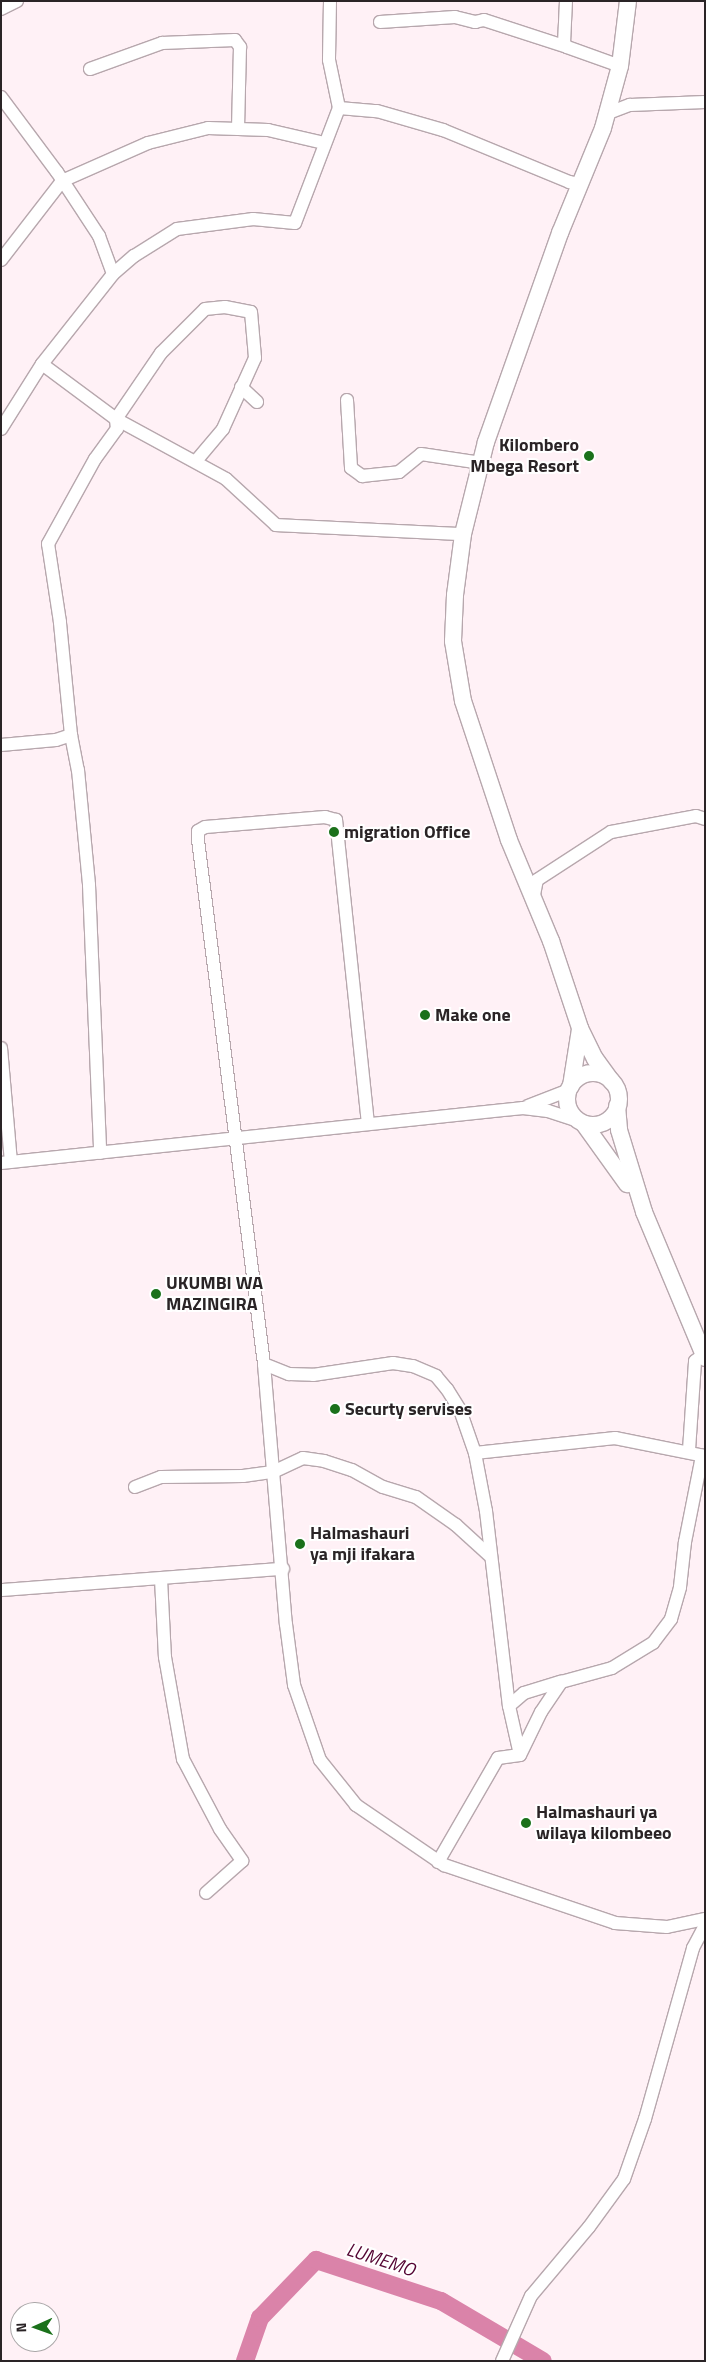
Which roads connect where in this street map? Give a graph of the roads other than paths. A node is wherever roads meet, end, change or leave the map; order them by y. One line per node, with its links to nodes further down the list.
1 (18, 1): 5 (street)
2 (330, 1): 12 (street)
3 (566, 1): 7 (street)
4 (628, 1): 8 (main road)
5 (1, 9)
6 (380, 22): 7 (street)
7 (567, 47): 8 (street)
8 (620, 66): 13 (main road)
9 (90, 69): 14 (street)
10 (1, 97): 16 (street)
11 (705, 102): 13 (street)
12 (339, 108): 15 (street); 17 (street)
13 (606, 114): 17 (main road)
14 (238, 129): 15 (street); 16 (street)
15 (324, 143): 19 (street)
16 (62, 181): 18 (street); 19 (street)
17 (580, 184): 27 (main road)
18 (1, 260)
19 (113, 274): 20 (street)
20 (42, 364): 24 (street); 25 (street)
21 (241, 387): 23 (street); 24 (street); 26 (street)
22 (347, 400): 27 (street)
23 (258, 402)
24 (116, 419): 26 (street); 29 (street)
25 (1, 429)
26 (196, 461): 28 (street)
27 (481, 462): 28 (main road)
28 (463, 534): 32 (main road)
29 (71, 735): 30 (street); 42 (street)
30 (1, 745)
31 (705, 819): 32 (street)
32 (533, 900): 33 (main road)
33 (580, 1028): 35 (main road); 36 (main road)
34 (1, 1049): 43 (street)
35 (612, 1082): 36 (main road); 37 (main road)
36 (570, 1088): 38 (street); 39 (main road)
37 (617, 1106): 39 (main road); 44 (main road)
38 (523, 1108): 39 (street); 40 (street)
39 (582, 1123): 44 (main road)
40 (368, 1124): 41 (street); 41 (street)
41 (234, 1140): 42 (street); 46 (street)
42 (100, 1153): 43 (street)
43 (6, 1162)
44 (644, 1212): 45 (main road)
45 (704, 1356): 47 (street)
46 (264, 1364): 48 (street); 50 (street)
47 (689, 1450): 48 (street); 49 (street)
48 (475, 1453): 52 (street)
49 (703, 1456): 56 (street)
50 (273, 1472): 51 (street); 52 (street); 53 (street)
51 (135, 1487)
52 (489, 1555): 57 (street)
53 (283, 1569): 54 (street); 59 (street)
54 (162, 1579): 55 (street); 60 (street)
55 (1, 1590)
56 (561, 1682): 57 (street); 58 (street)
57 (509, 1706): 58 (street)
58 (520, 1756): 59 (street)
59 (438, 1862): 61 (street)
60 (206, 1893)
61 (705, 1919)
62 (705, 1924): 63 (street)
63 (502, 2361)

